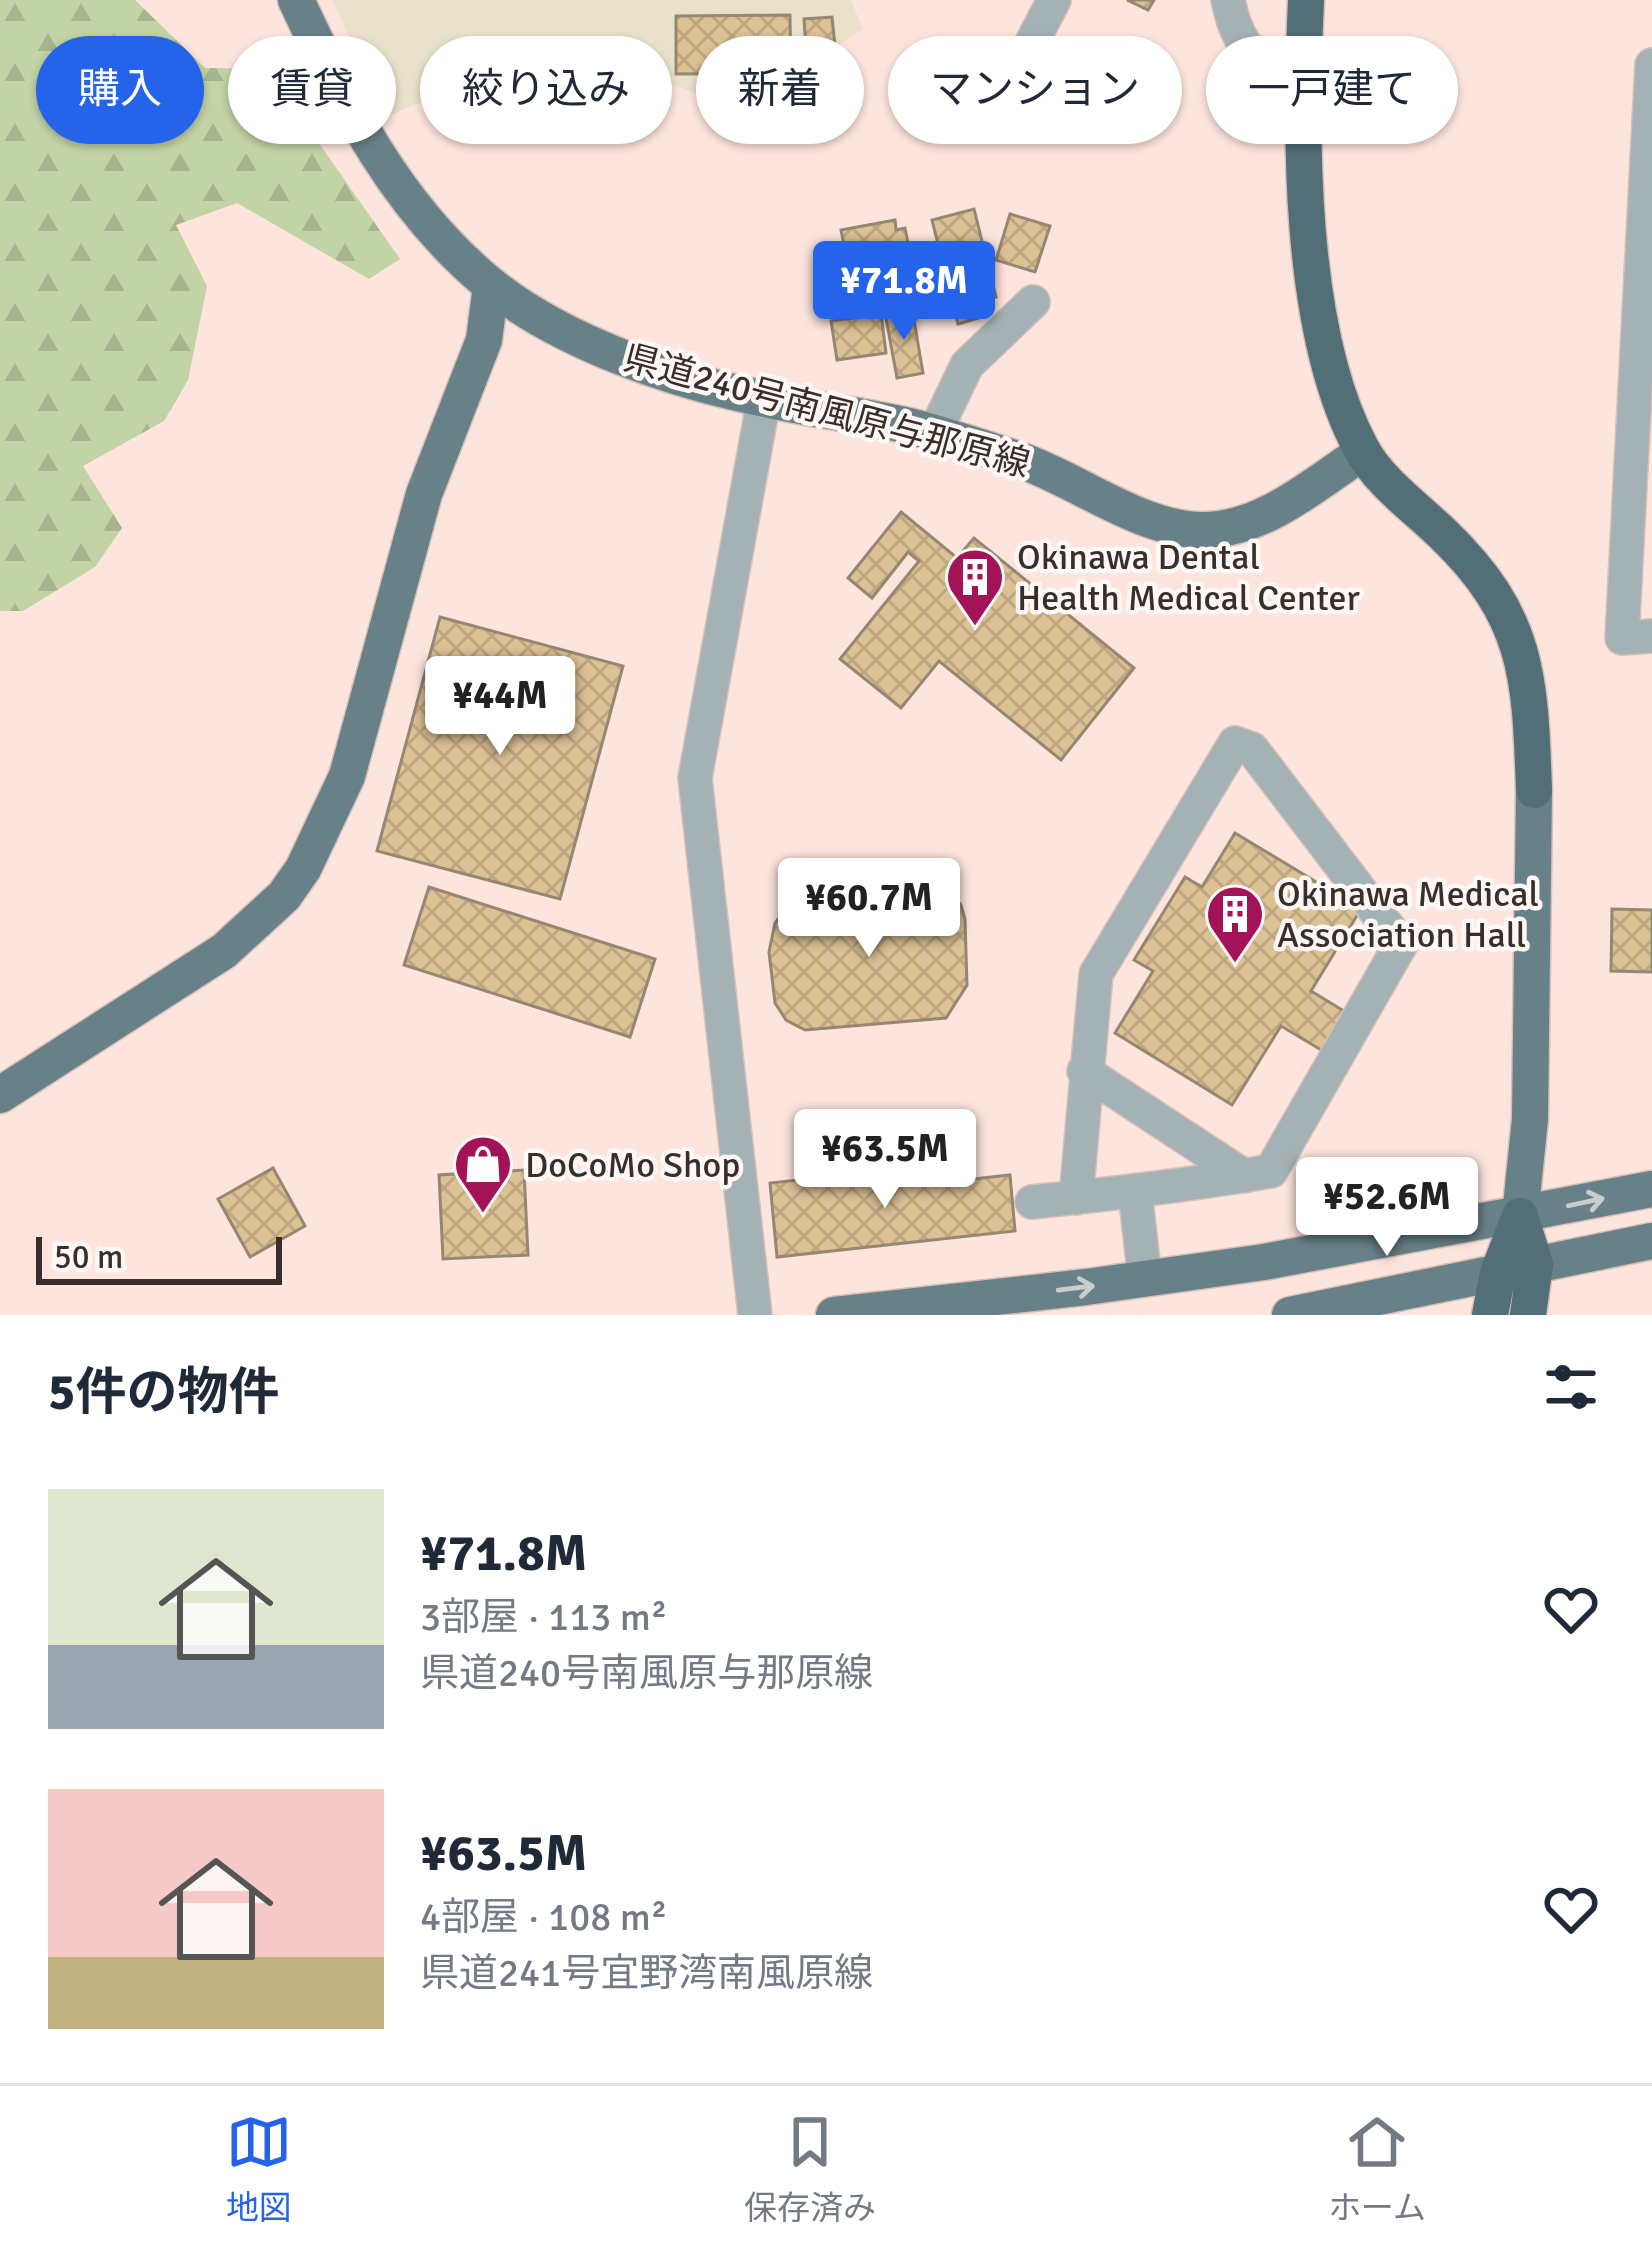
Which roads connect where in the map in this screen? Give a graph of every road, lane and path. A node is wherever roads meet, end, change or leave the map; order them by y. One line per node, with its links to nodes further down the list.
1 (1054, 0): 5 (street)
2 (1228, 0): 6 (street)
3 (1306, 0): 7 (highway)
4 (299, 1): 10 (main road, 県道240号南風原与那原線)
5 (1035, 36)
6 (1239, 36)
7 (1304, 36)
8 (1652, 65): 15 (street)
9 (1306, 144): 14 (highway)
10 (491, 286): 12 (main road, 県道240号南風原与那原線); 18 (main road)
11 (1033, 302): 13 (street)
12 (764, 399): 13 (main road, 県道240号南風原与那原線); 29 (street)
13 (934, 434): 14 (main road, 県道240号南風原与那原線)
14 (1363, 452): 16 (highway)
15 (1652, 636)
16 (1534, 790): 24 (main road)
17 (1084, 1071): 19 (street); 19 (street); 22 (street)
18 (0, 1095)
19 (1244, 1176): 21 (street)
20 (1652, 1189): 24 (main road, one-way to 20)
21 (1135, 1192): 22 (street); 28 (street)
22 (1076, 1198): 23 (street)
23 (1032, 1202)
24 (1520, 1216): 26 (highway); 27 (highway); 28 (main road)
25 (1652, 1241): 26 (main road)
26 (1534, 1264): 27 (main road); 33 (highway)
27 (1498, 1273): 31 (main road); 32 (highway)
28 (1145, 1279): 30 (main road, one-way to 28)
29 (755, 1315)
30 (834, 1315)
31 (1290, 1315)
32 (1490, 1315)
33 (1528, 1315)

